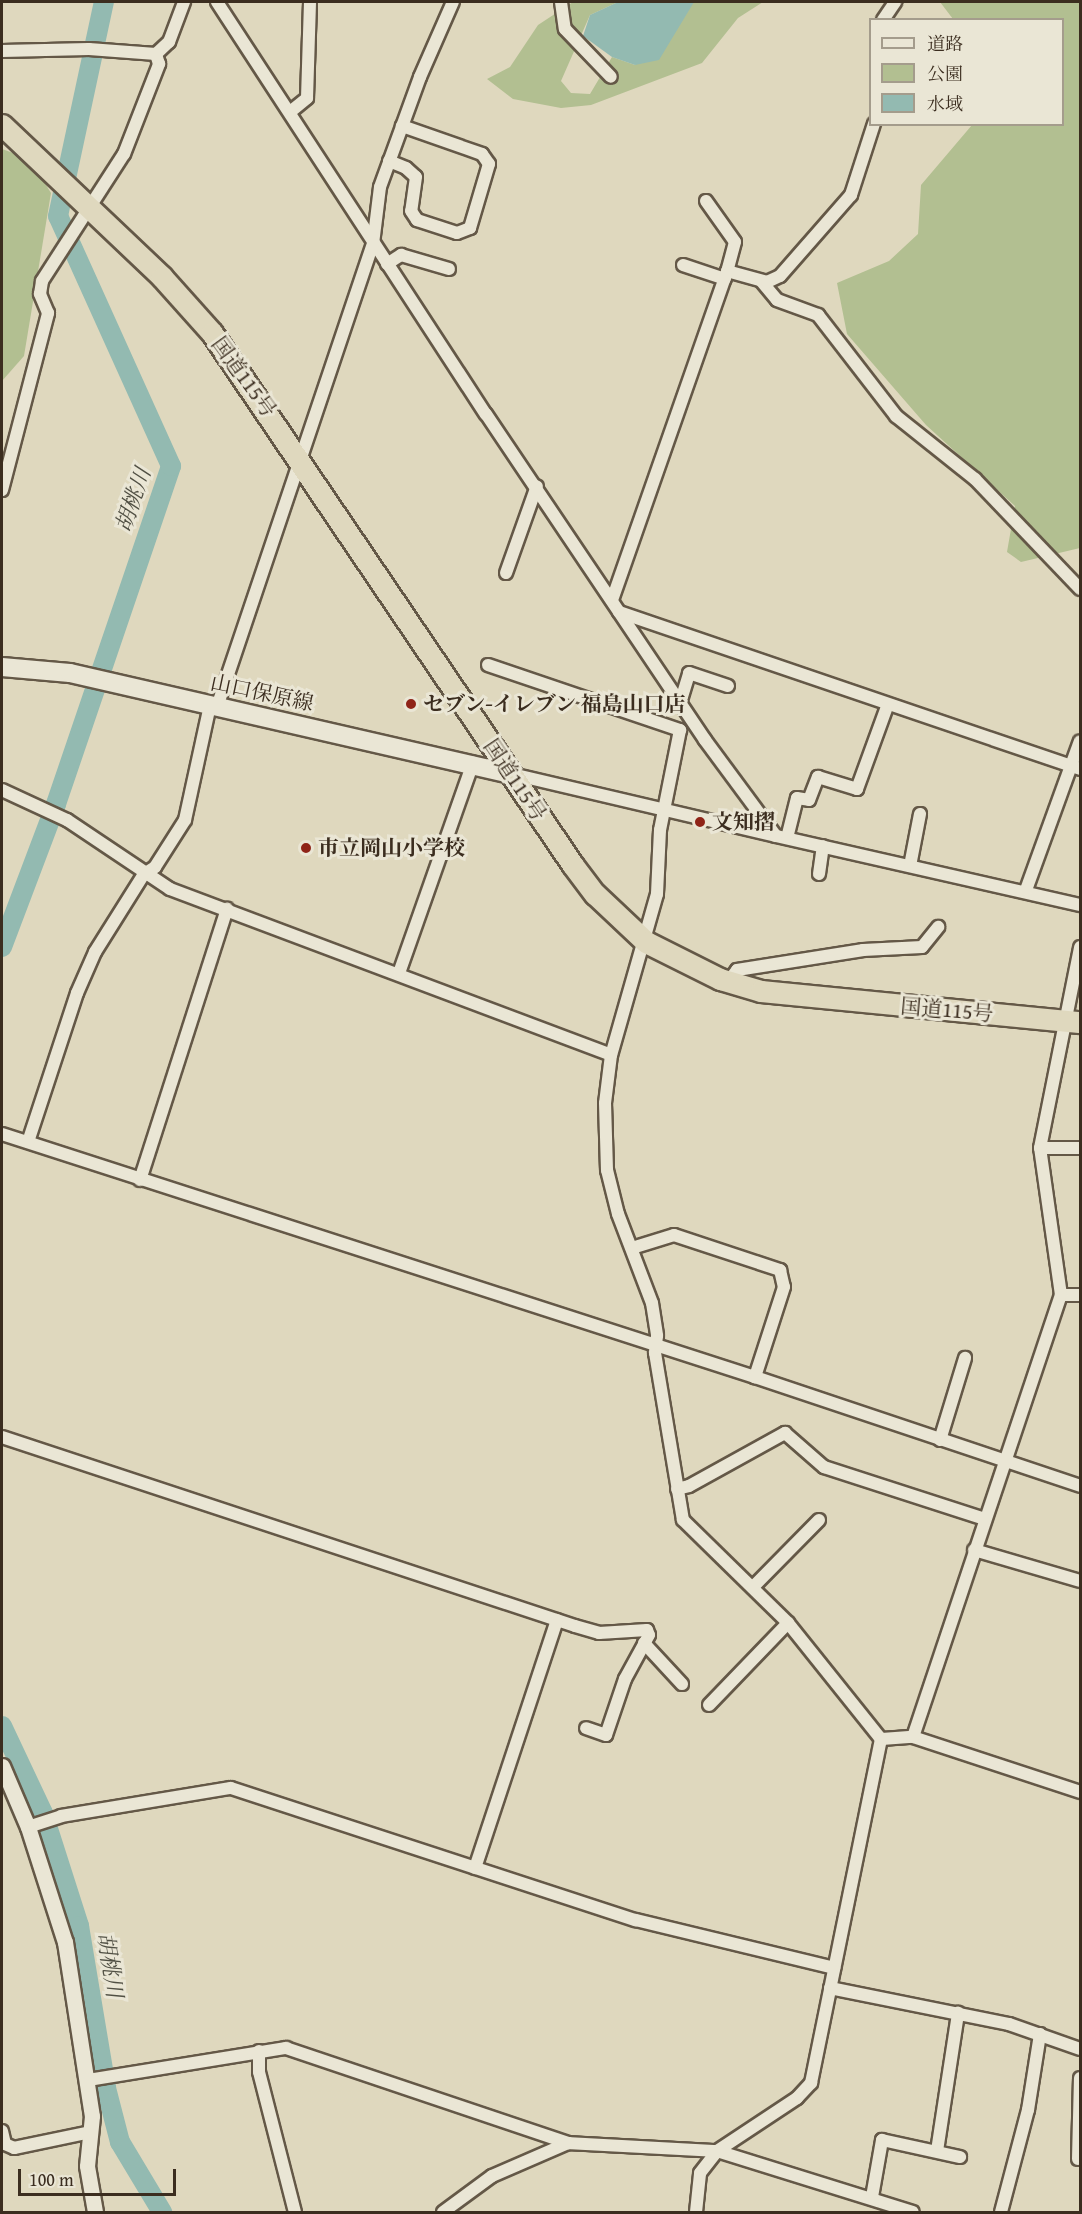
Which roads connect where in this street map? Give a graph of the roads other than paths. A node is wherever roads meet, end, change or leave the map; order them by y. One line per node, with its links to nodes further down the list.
1 (184, 2): 9 (street)
2 (217, 2): 11 (street)
3 (310, 2): 11 (street)
4 (453, 2): 13 (street)
5 (561, 2): 10 (street)
6 (895, 2): 7 (street)
7 (884, 18)
8 (2, 51): 9 (street)
9 (156, 54): 17 (street)
10 (612, 76)
11 (290, 112): 18 (street)
12 (2, 125): 17 (highway, 国道115号)
13 (402, 126): 15 (street); 15 (street)
14 (873, 126): 23 (street)
15 (389, 161): 18 (street)
16 (706, 201): 22 (street)
17 (88, 206): 24 (highway, 国道115号); 26 (street)
18 (373, 244): 19 (street); 24 (street)
19 (387, 264): 21 (street); 25 (street)
20 (683, 265): 22 (street)
21 (449, 269)
22 (726, 275): 23 (street); 29 (street)
23 (762, 282): 28 (street)
24 (301, 460): 36 (street); 41 (highway, 国道115号)
25 (537, 486): 27 (street); 29 (street)
26 (2, 490)
27 (506, 573)
28 (1080, 589)
29 (612, 600): 30 (street)
30 (619, 612): 34 (street); 35 (street)
31 (488, 665): 37 (street)
32 (2, 667): 36 (main road, 山口保原線)
33 (728, 686): 34 (street)
34 (683, 704): 37 (street); 45 (street)
35 (888, 704): 40 (street); 45 (street)
36 (214, 706): 39 (main road, 山口保原線); 48 (street)
37 (680, 730): 43 (street)
38 (1080, 741): 40 (street)
39 (473, 763): 41 (main road, 山口保原線); 56 (street)
40 (1076, 768): 50 (street)
41 (512, 774): 43 (street); 54 (highway, 国道115号)
42 (2, 790): 48 (street)
43 (665, 812): 45 (street); 54 (street)
44 (920, 814): 47 (street)
45 (781, 837): 46 (street)
46 (823, 846): 47 (street); 49 (street)
47 (910, 866): 50 (street)
48 (144, 874): 52 (street); 61 (street)
49 (819, 874)
50 (1026, 890): 51 (street)
51 (1080, 905)
52 (228, 909): 56 (street); 64 (street)
53 (938, 927): 57 (street)
54 (645, 942): 57 (highway, 国道115号); 59 (street)
55 (1080, 947): 58 (street)
56 (399, 973): 59 (street)
57 (728, 982): 58 (highway, 国道115号)
58 (1072, 1022): 62 (street)
59 (611, 1055): 65 (street)
60 (2, 1134): 61 (street)
61 (28, 1142): 64 (street)
62 (1040, 1148): 63 (street); 66 (street)
63 (1080, 1148)
64 (140, 1180): 68 (street)
65 (632, 1248): 68 (street); 70 (street)
66 (1061, 1295): 67 (street); 73 (street)
67 (1080, 1295)
68 (655, 1347): 70 (street); 75 (street)
69 (965, 1358): 72 (street)
70 (755, 1377): 72 (street)
71 (2, 1437): 81 (street)
72 (940, 1440): 73 (street)
73 (1006, 1462): 74 (street); 76 (street)
74 (1080, 1486)
75 (677, 1488): 76 (street); 80 (street)
76 (985, 1519): 78 (street)
77 (819, 1520): 80 (street)
78 (974, 1550): 79 (street); 87 (street)
79 (1080, 1581)
80 (753, 1587): 82 (street)
81 (557, 1620): 83 (street); 92 (street)
82 (788, 1623): 85 (street); 88 (street)
83 (645, 1643): 84 (street); 86 (street)
84 (682, 1684)
85 (709, 1705)
86 (586, 1728)
87 (913, 1737): 88 (street); 90 (street)
88 (881, 1738): 93 (street)
89 (2, 1766): 91 (street)
90 (1080, 1791)
91 (28, 1827): 92 (street); 100 (street)
92 (475, 1868): 93 (street)
93 (834, 1968): 94 (street)
94 (830, 1988): 95 (street); 104 (street)
95 (958, 2013): 96 (street); 105 (street)
96 (1041, 2034): 97 (street); 114 (street)
97 (1080, 2049)
98 (259, 2051): 100 (street); 103 (street); 110 (street)
99 (1080, 2078): 107 (street)
100 (88, 2080): 102 (street)
101 (2, 2131): 102 (street)
102 (91, 2132): 109 (street)
103 (568, 2143): 104 (street); 111 (street)
104 (717, 2151): 108 (street); 112 (street)
105 (937, 2151): 106 (street); 108 (street)
106 (960, 2157)
107 (1078, 2159)
108 (872, 2197): 113 (street)
109 (95, 2212)
110 (295, 2212)
111 (442, 2212)
112 (696, 2212)
113 (913, 2212)
114 (1000, 2212)

